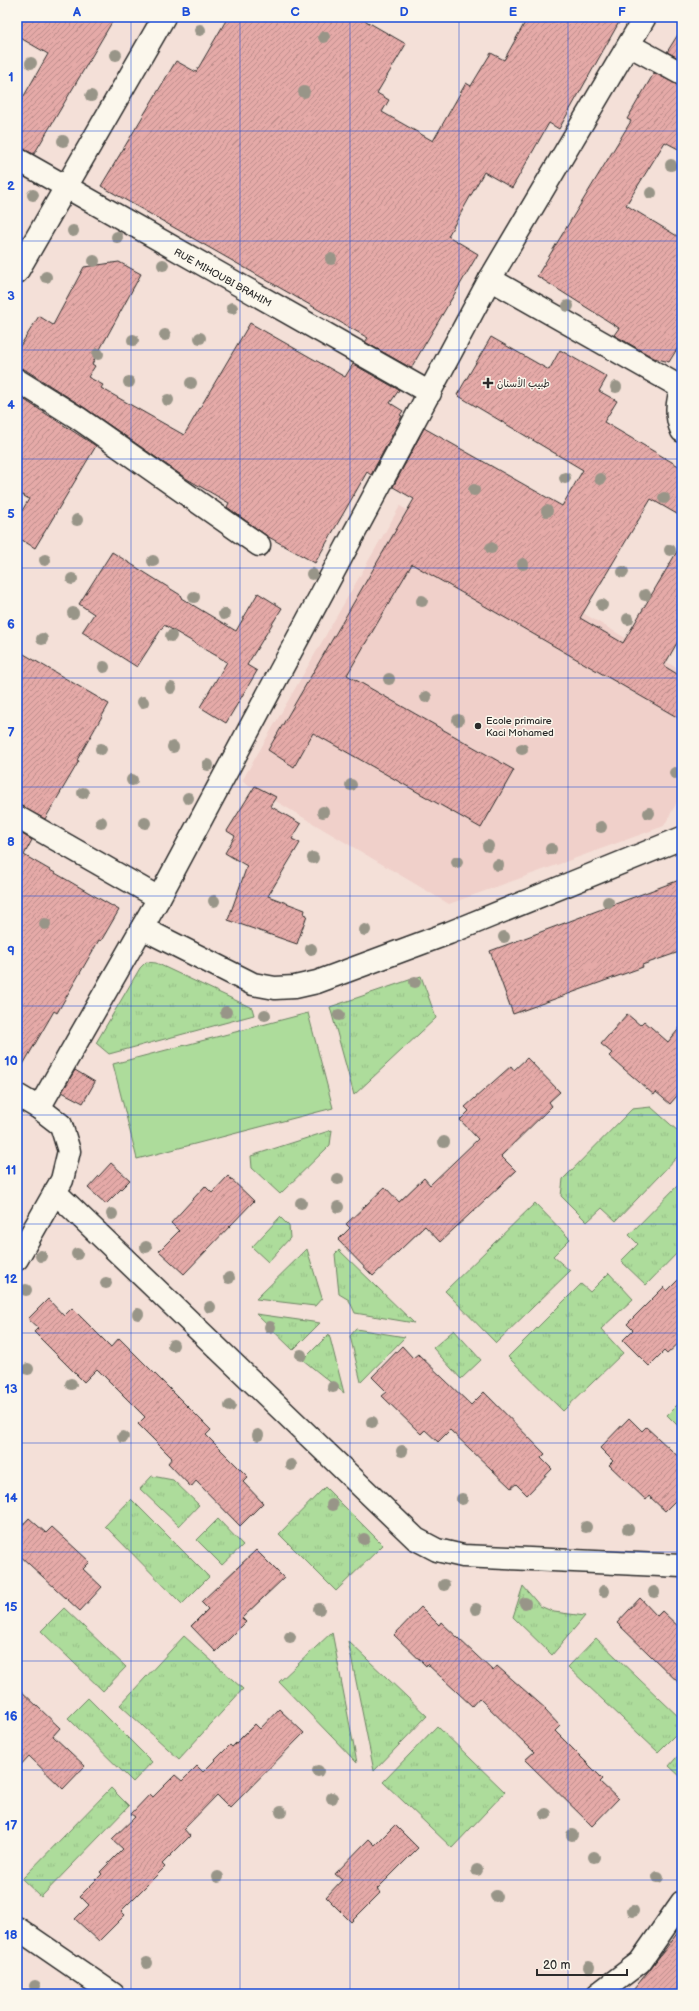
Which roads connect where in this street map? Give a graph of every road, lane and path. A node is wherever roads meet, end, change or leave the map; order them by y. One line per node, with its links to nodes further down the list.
1 (164, 17): 6 (street)
2 (645, 17): 3 (street)
3 (629, 45): 4 (street); 8 (street)
4 (682, 74)
5 (17, 159): 6 (street, RUE MIHOUBI BRAHIM)
6 (66, 188): 7 (street); 11 (street, RUE MIHOUBI BRAHIM)
7 (17, 272)
8 (490, 279): 10 (street); 11 (street)
9 (17, 380): 13 (street)
10 (682, 387): 12 (street)
11 (430, 393): 16 (street)
12 (682, 431)
13 (259, 544)
14 (17, 817): 16 (street)
15 (682, 838): 17 (street)
16 (159, 898): 17 (street)
17 (142, 928): 19 (street)
18 (17, 1094): 19 (street)
19 (39, 1108): 20 (street)
20 (55, 1192): 21 (street); 22 (street)
21 (17, 1259)
22 (682, 1566)
23 (682, 1902): 26 (street)
24 (17, 1928): 25 (street)
25 (114, 1994)
26 (598, 1994)

